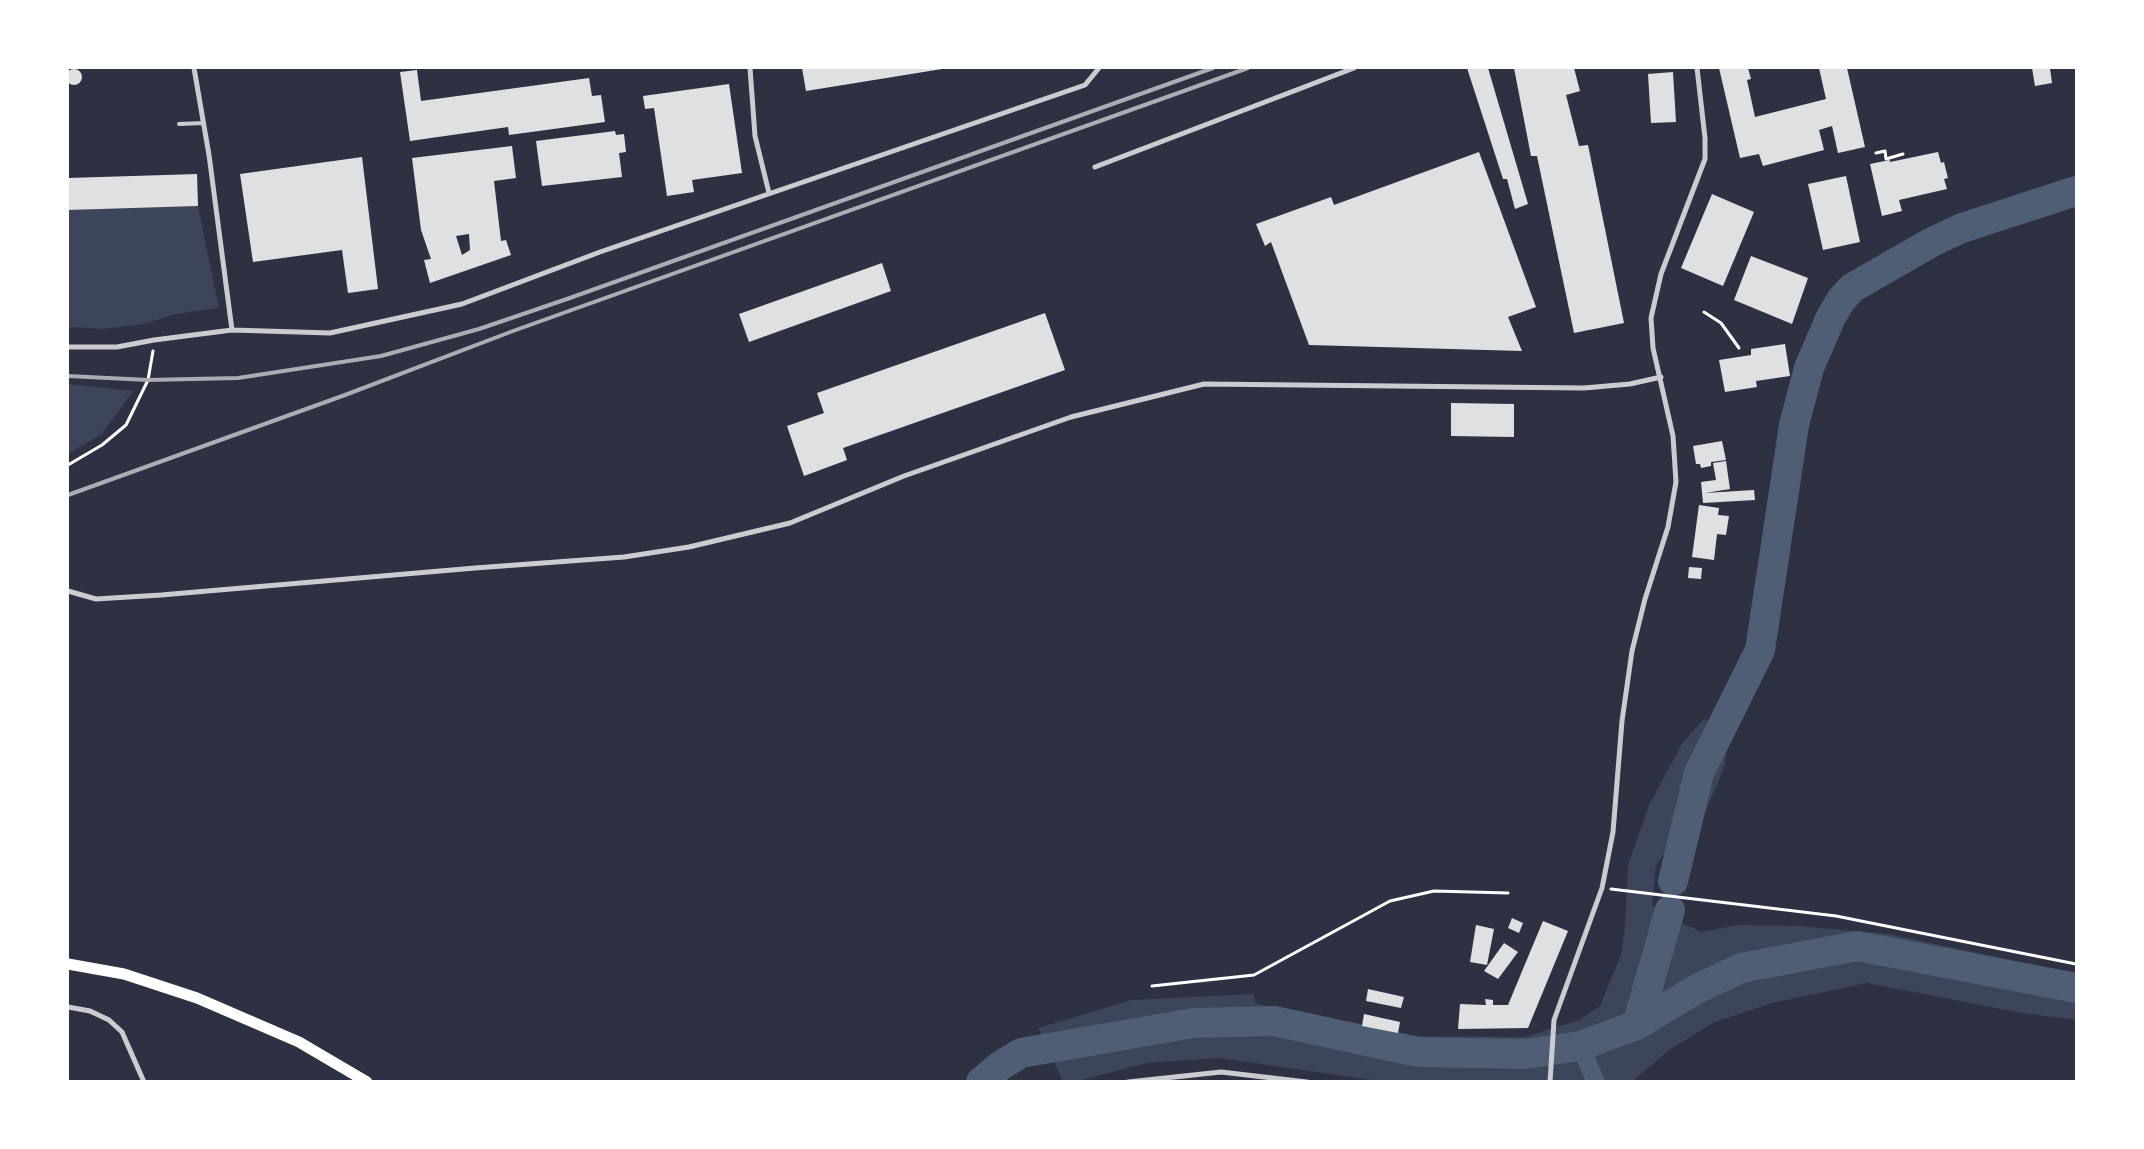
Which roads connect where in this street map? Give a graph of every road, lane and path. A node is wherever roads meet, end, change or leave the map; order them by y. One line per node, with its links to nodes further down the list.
1 (194, 68): 6 (street)
2 (750, 68): 11 (street)
3 (1099, 68): 11 (street)
4 (1354, 68): 10 (street)
5 (1697, 68): 17 (street)
6 (204, 123): 7 (lane); 13 (street)
7 (179, 124)
8 (1876, 153): 9 (path)
9 (1904, 154)
10 (1095, 167)
11 (769, 193): 13 (street)
12 (1704, 312): 16 (path)
13 (232, 330): 14 (street)
14 (154, 340): 15 (street); 18 (path)
15 (68, 347)
16 (1739, 348)
17 (1661, 377): 19 (street); 20 (street)
18 (68, 465)
19 (68, 591)
20 (1602, 888): 23 (path); 30 (street)
21 (1508, 893): 24 (path)
22 (68, 964): 27 (main road)
23 (2076, 964)
24 (1152, 986)
25 (68, 1006): 26 (street)
26 (144, 1082)
27 (367, 1082)
28 (1128, 1082): 29 (street)
29 (1307, 1082)
30 (1550, 1082)

